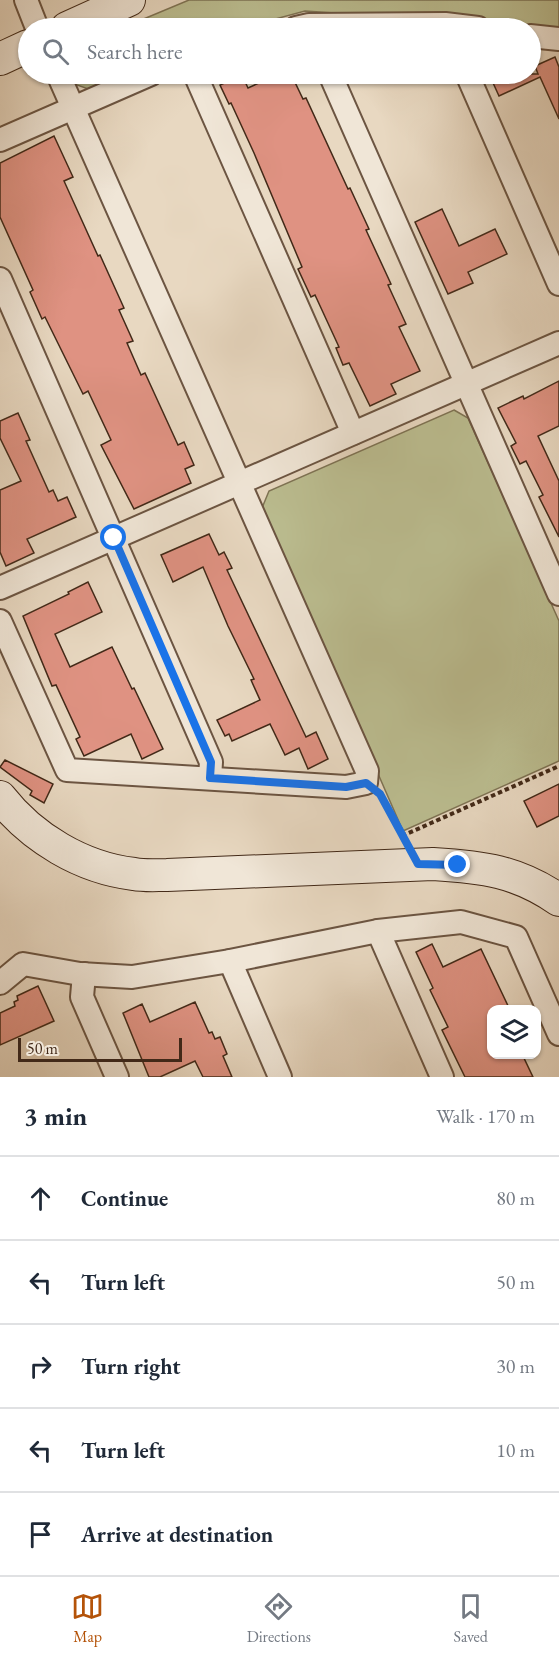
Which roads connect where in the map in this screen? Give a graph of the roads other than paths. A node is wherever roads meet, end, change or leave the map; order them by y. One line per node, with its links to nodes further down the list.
1 (26, 0): 3 (street)
2 (129, 0): 4 (street)
3 (34, 18)
4 (89, 18)
5 (541, 37): 6 (street)
6 (559, 39)
7 (18, 51): 8 (street)
8 (0, 59)
9 (63, 84): 14 (street)
10 (128, 84): 14 (street)
11 (199, 84): 20 (street)
12 (334, 84): 19 (street)
13 (471, 84): 17 (street)
14 (74, 108): 15 (street); 21 (street)
15 (0, 140)
16 (0, 279): 22 (street)
17 (559, 284)
18 (559, 343): 19 (street)
19 (466, 383): 20 (street); 24 (street)
20 (353, 433): 21 (street)
21 (239, 483): 22 (street); 26 (street)
22 (114, 538): 23 (street); 26 (street)
23 (0, 588)
24 (559, 594)
25 (0, 621): 26 (street)
26 (210, 778)
27 (0, 797): 28 (street)
28 (559, 900)
29 (378, 931): 30 (street); 33 (street); 36 (street)
30 (230, 961): 31 (street); 35 (street)
31 (84, 974): 32 (street); 34 (street)
32 (0, 983)
33 (559, 1034)
34 (117, 1077)
35 (280, 1077)
36 (442, 1077)

